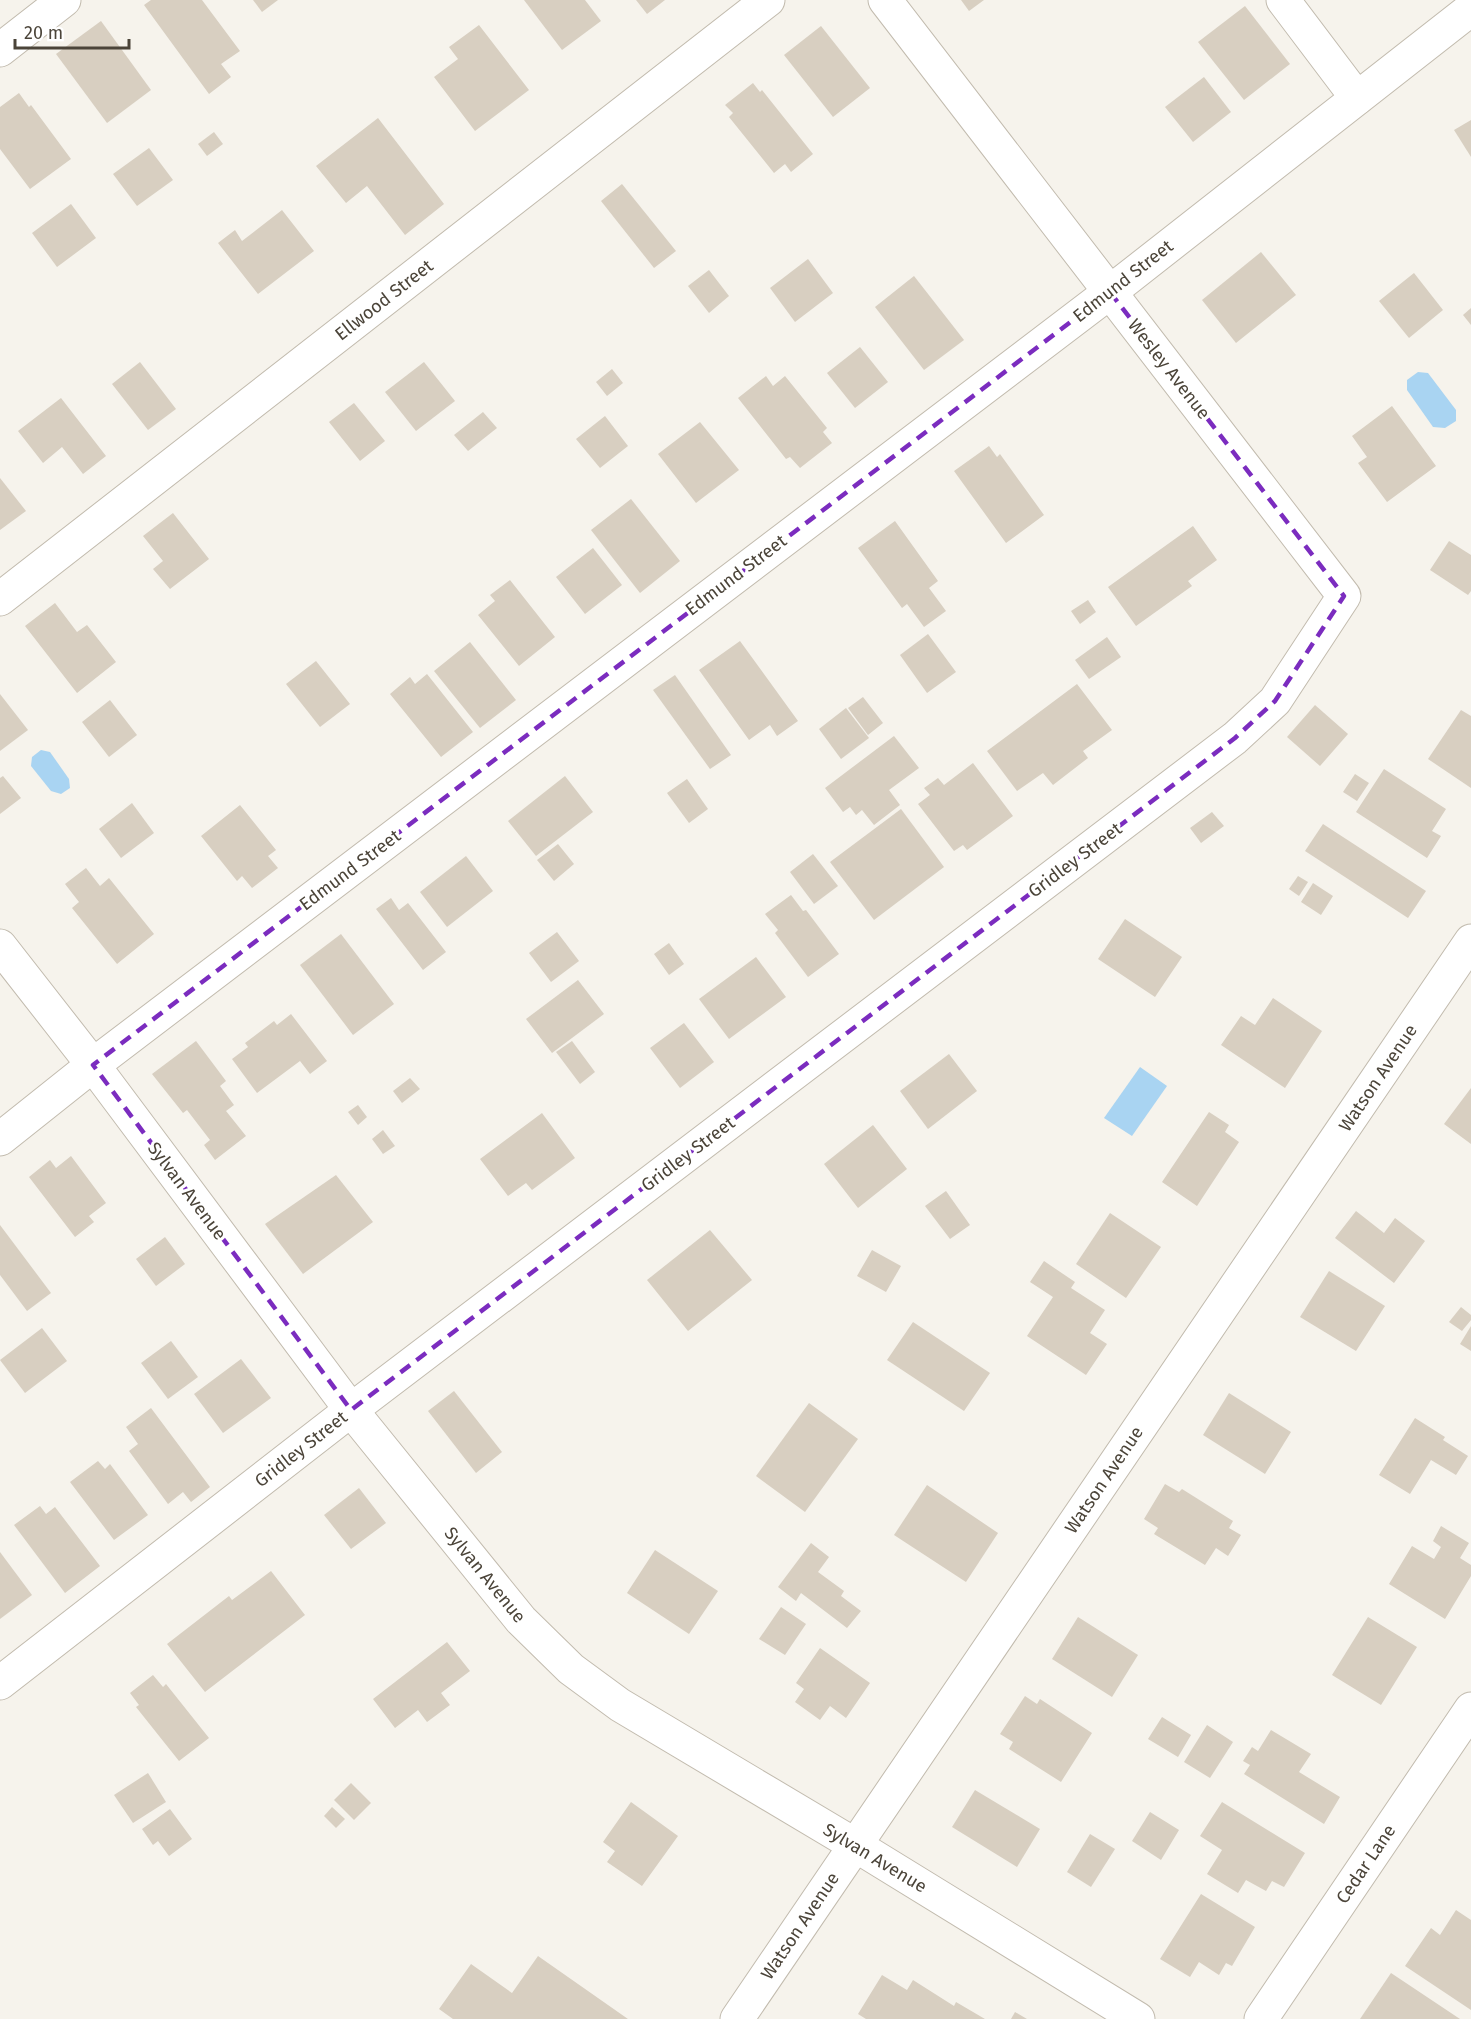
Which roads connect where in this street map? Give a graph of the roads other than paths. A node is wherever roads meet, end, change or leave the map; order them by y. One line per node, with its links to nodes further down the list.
1 (64, 0): 6 (street)
2 (768, 0): 10 (street, Ellwood Street)
3 (885, 0): 8 (street, Wesley Avenue)
4 (1283, 0): 7 (street)
5 (1471, 9): 7 (street, Edmund Street)
6 (0, 50)
7 (1357, 98): 8 (street, Edmund Street)
8 (1110, 292): 9 (street, Wesley Avenue); 13 (street, Edmund Street)
9 (1344, 596): 15 (street, Gridley Street)
10 (0, 599)
11 (1471, 941): 18 (street, Watson Avenue)
12 (0, 946): 13 (street, Sylvan Avenue)
13 (93, 1065): 14 (street, Edmund Street); 15 (street, Sylvan Avenue)
14 (0, 1139)
15 (351, 1410): 16 (street, Gridley Street); 18 (street, Sylvan Avenue)
16 (0, 1683)
17 (1471, 1709): 21 (street, Cedar Lane)
18 (855, 1845): 19 (street, Watson Avenue); 20 (street, Sylvan Avenue)
19 (737, 2019)
20 (1138, 2019)
21 (1261, 2019)

